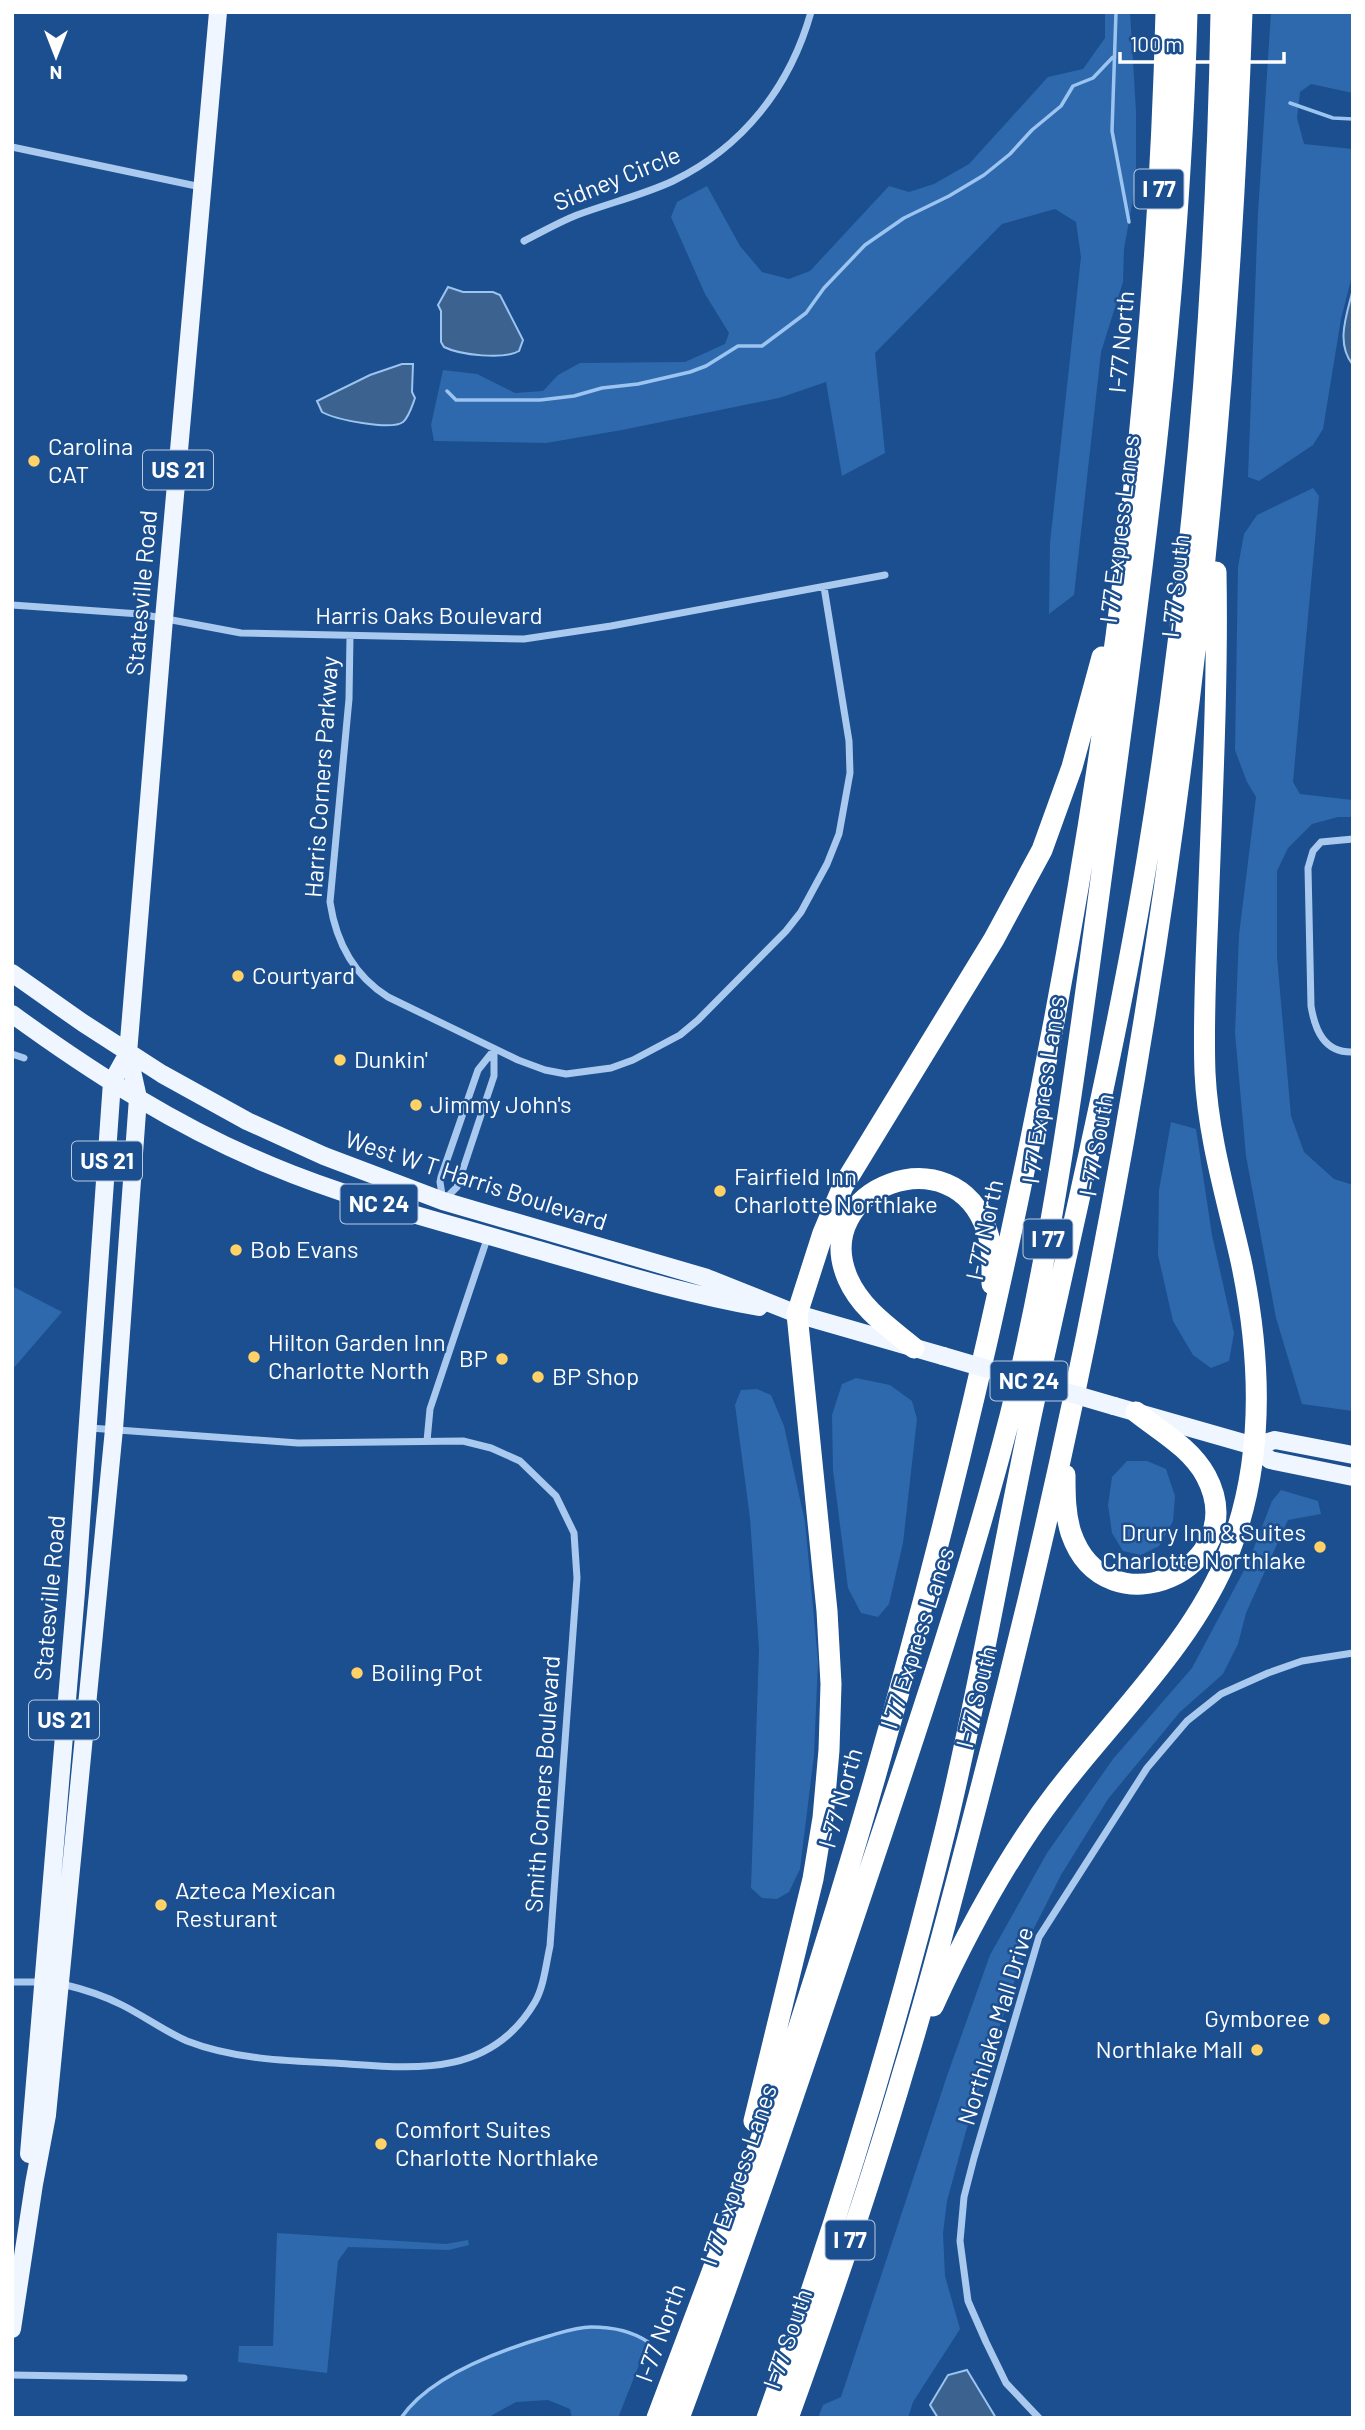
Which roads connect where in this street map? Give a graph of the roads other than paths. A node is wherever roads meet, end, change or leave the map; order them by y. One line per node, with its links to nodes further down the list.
1 (218, 12): 8 (main road, Statesville Road / US 21)
2 (811, 12): 9 (street, Sidney Circle)
3 (1166, 12): 11 (highway, I-77 North / I 77)
4 (1187, 12): 53 (highway, I 77 Express Lanes / I 77)
5 (1221, 12): 54 (highway, I 77 Express Lanes / I 77)
6 (1242, 12): 10 (highway, I-77 South / I 77)
7 (12, 147): 8 (street)
8 (202, 187): 15 (main road, Statesville Road / US 21)
9 (524, 240)
10 (1214, 471): 35 (highway, I-77 South / I 77); 37 (highway)
11 (1126, 564): 29 (highway); 30 (highway, I-77 North / I 77)
12 (885, 575): 13 (street, Harris Oaks Boulevard)
13 (824, 587): 16 (street, Harris Oaks Boulevard); 20 (street, Harris Corners Parkway)
14 (12, 605): 15 (street, Harris Oaks Boulevard)
15 (164, 619): 16 (street, Harris Oaks Boulevard); 22 (main road, Statesville Road / US 21)
16 (350, 636): 20 (street, Harris Corners Parkway)
17 (1353, 839): 21 (street)
18 (12, 973): 22 (main road, West W T Harris Boulevard / NC 24)
19 (12, 1014): 25 (main road, West W T Harris Boulevard / NC 24)
20 (495, 1049): 27 (street); 27 (street)
21 (1353, 1052)
22 (128, 1053): 25 (main road, Statesville Road / US 21); 26 (main road, Statesville Road / US 21); 27 (main road, West W T Harris Boulevard / NC 24)
23 (12, 1054): 24 (street)
24 (24, 1058)
25 (113, 1083): 26 (main road, West W T Harris Boulevard / NC 24); 33 (main road, Statesville Road / US 21)
26 (138, 1098): 28 (main road, West W T Harris Boulevard / NC 24); 34 (main road, Statesville Road / US 21)
27 (443, 1201): 29 (main road, West W T Harris Boulevard / NC 24)
28 (488, 1235): 29 (main road, West W T Harris Boulevard / NC 24); 36 (street)
29 (797, 1314): 31 (main road, West W T Harris Boulevard / NC 24); 48 (highway)
30 (992, 1320): 31 (highway); 48 (highway, I-77 North / I 77)
31 (914, 1348): 32 (main road, West W T Harris Boulevard / NC 24, bridge)
32 (1136, 1412): 35 (highway); 37 (main road, West W T Harris Boulevard / NC 24)
33 (87, 1428): 34 (street, Smith Corners Boulevard); 40 (main road, Statesville Road / US 21)
34 (114, 1429): 36 (street, Smith Corners Boulevard); 42 (main road, Statesville Road / US 21)
35 (1065, 1439): 47 (highway, I-77 South / I 77)
36 (428, 1441): 46 (street, Smith Corners Boulevard)
37 (1254, 1446): 38 (main road, West W T Harris Boulevard / NC 24); 39 (main road, West W T Harris Boulevard / NC 24); 47 (highway)
38 (1353, 1455)
39 (1353, 1477)
40 (82, 1516): 41 (main road, Statesville Road / US 21); 42 (main road)
41 (79, 1559): 43 (main road); 46 (main road, Statesville Road / US 21)
42 (99, 1588): 43 (main road, Statesville Road / US 21)
43 (97, 1612): 46 (main road, Statesville Road / US 21)
44 (1353, 1653): 56 (street, Northlake Mall Drive)
45 (12, 1982): 46 (street, Smith Corners Boulevard)
46 (53, 1983): 49 (main road, Statesville Road / US 21)
47 (907, 2062): 55 (highway, I-77 South / I 77)
48 (723, 2238): 52 (highway, I-77 North / I 77)
49 (12, 2329)
50 (12, 2375): 51 (street)
51 (184, 2378)
52 (657, 2418)
53 (679, 2418)
54 (767, 2418)
55 (788, 2418)
56 (1039, 2418)

